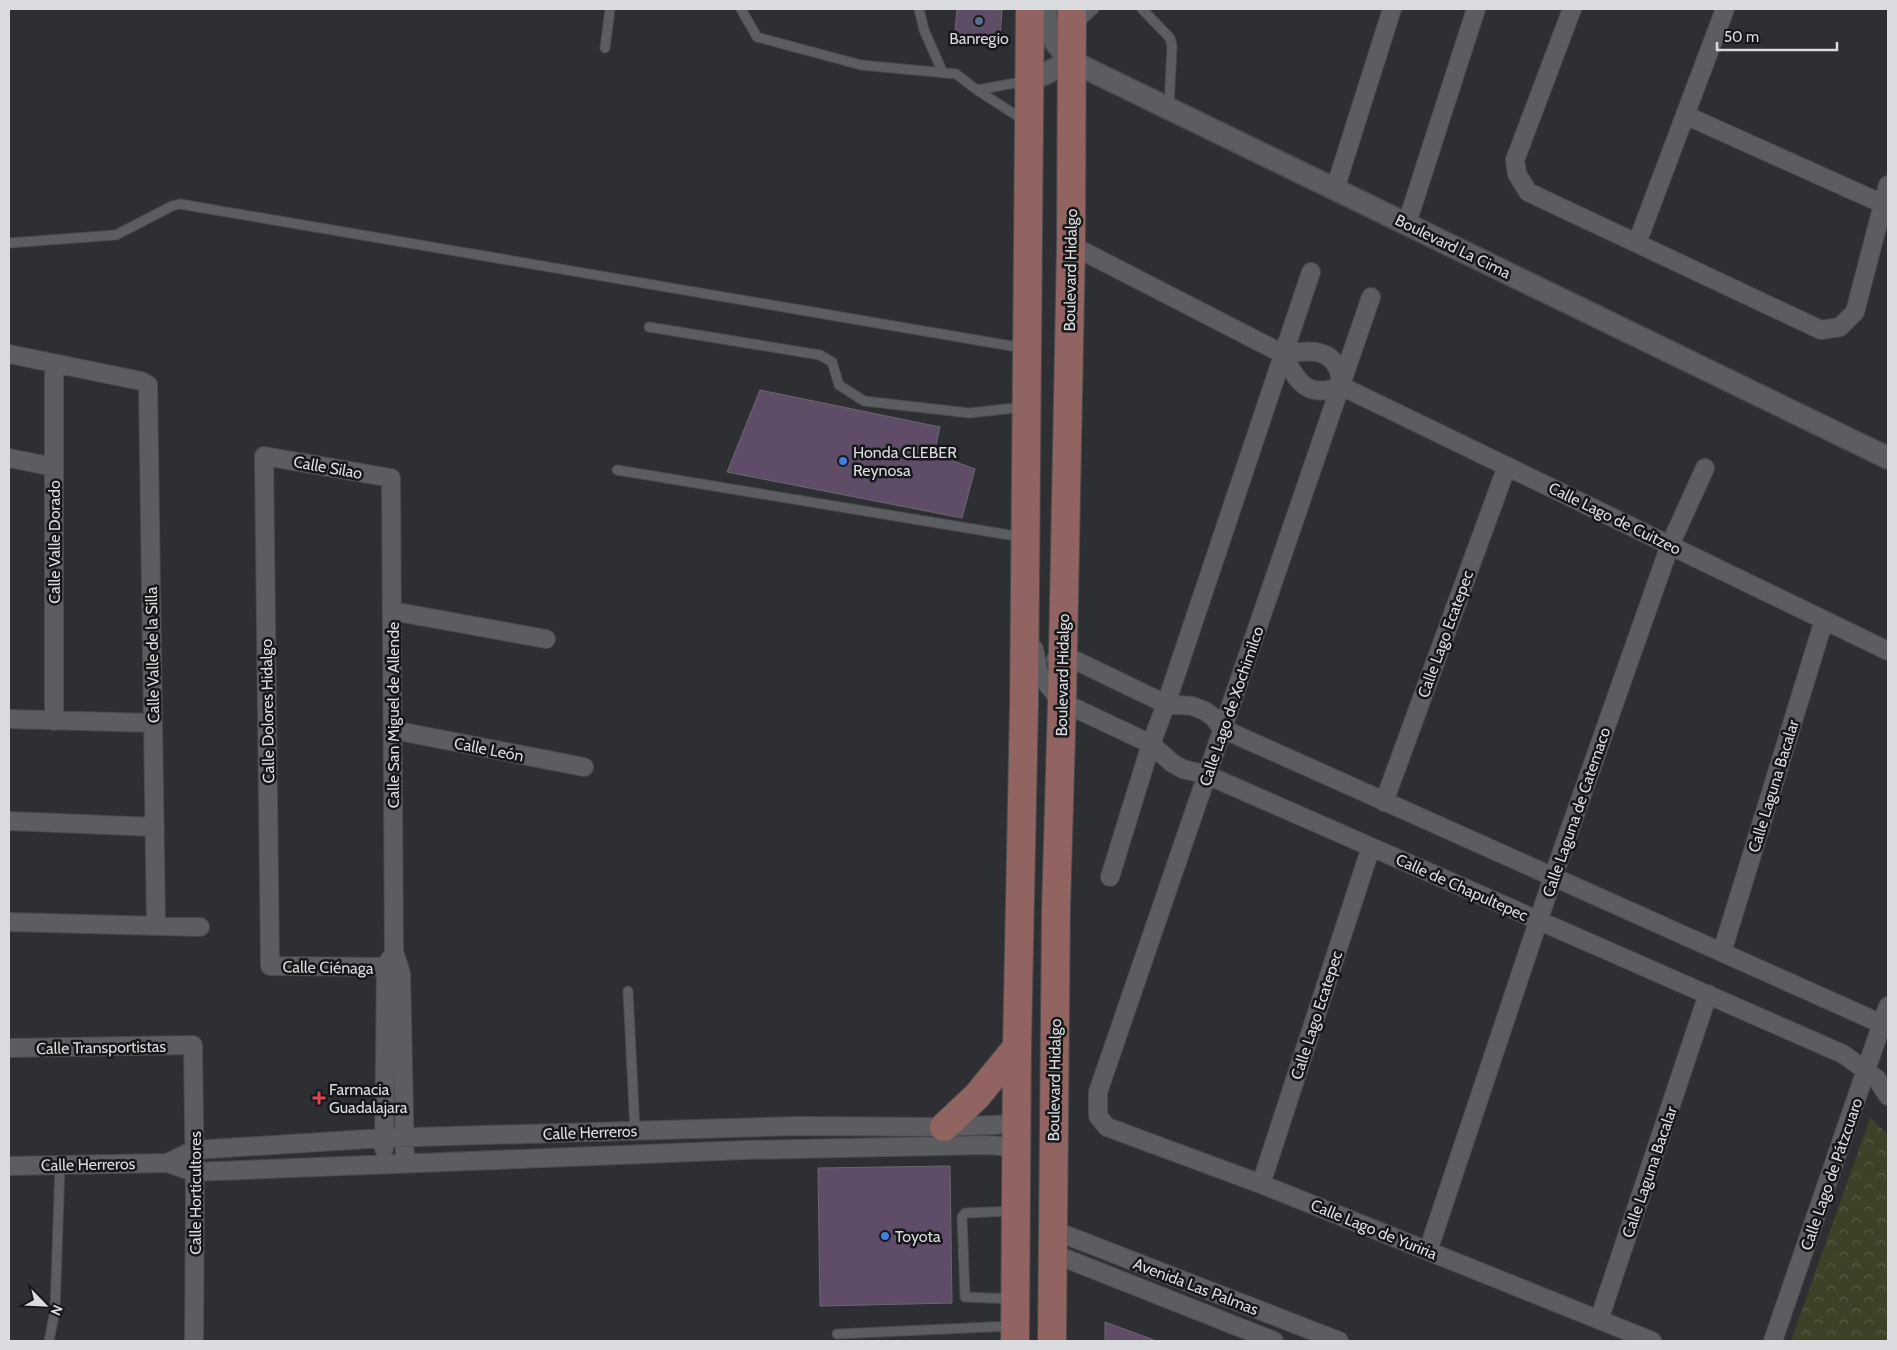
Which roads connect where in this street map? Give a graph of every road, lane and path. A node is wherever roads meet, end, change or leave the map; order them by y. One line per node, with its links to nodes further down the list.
1 (610, 9): 13 (lane)
2 (741, 9): 15 (lane)
3 (919, 9): 15 (lane)
4 (1030, 9): 16 (main road)
5 (1046, 9): 14 (street, Boulevard La Cima)
6 (1094, 9): 12 (lane)
7 (1142, 9): 18 (lane)
8 (1392, 9): 22 (street)
9 (1476, 9): 24 (street)
10 (1572, 9): 26 (street)
11 (1725, 9): 19 (street)
12 (1071, 19): 14 (main road, Boulevard Hidalgo)
13 (605, 48)
14 (1071, 61): 16 (street); 18 (street, Boulevard La Cima); 27 (main road, Boulevard Hidalgo)
15 (943, 73): 17 (lane)
16 (1030, 80): 17 (lane); 20 (main road)
17 (977, 90): 20 (lane)
18 (1169, 108): 22 (street, Boulevard La Cima)
19 (1685, 115): 23 (street); 26 (street)
20 (1029, 124): 31 (main road)
21 (1888, 186): 23 (street)
22 (1335, 189): 24 (street, Boulevard La Cima)
23 (1883, 204): 26 (street)
24 (1407, 224): 39 (street, Boulevard La Cima)
25 (9, 242): 31 (lane)
26 (1637, 243)
27 (1071, 245): 33 (street); 51 (main road, Boulevard Hidalgo)
28 (1311, 272): 33 (street)
29 (1371, 298): 35 (street, Calle Lago de Xochimilco)
30 (649, 327): 36 (lane)
31 (1027, 349): 36 (main road)
32 (9, 354): 34 (street)
33 (1283, 354): 35 (street); 35 (street); 56 (street)
34 (54, 363): 41 (street, Calle Valle Dorado); 59 (street, Calle Valle de la Silla)
35 (1341, 386): 40 (street, Calle Lago de Cuitzeo); 60 (street, Calle Lago de Xochimilco)
36 (1027, 406): 45 (main road)
37 (264, 456): 44 (street, Calle Silao); 77 (street, Calle Dolores Hidalgo)
38 (9, 458): 41 (street)
39 (1888, 458)
40 (1506, 466): 46 (street, Calle Lago de Cuitzeo); 65 (street, Calle Lago Ecatepec)
41 (54, 467): 58 (street, Calle Valle Dorado)
42 (1705, 468): 46 (street, Calle Laguna de Catemaco)
43 (618, 470): 45 (lane)
44 (391, 478): 48 (street, Calle San Miguel de Allende)
45 (1026, 538): 47 (main road)
46 (1670, 545): 49 (street, Calle Lago de Cuitzeo); 70 (street, Calle Laguna de Catemaco)
47 (1025, 606): 51 (main road); 53 (street, Calle de Chapultepec); 55 (main road)
48 (392, 611): 50 (street); 61 (street, Calle San Miguel de Allende)
49 (1824, 620): 52 (street, Calle Lago de Cuitzeo); 75 (street, Calle Laguna Bacalar)
50 (546, 639)
51 (1063, 645): 53 (street); 54 (main road, Boulevard Hidalgo); 56 (street)
52 (1888, 651)
53 (1038, 674): 54 (street, Calle de Chapultepec); 55 (street)
54 (1062, 702): 55 (main road); 62 (street, Calle de Chapultepec); 106 (main road, Boulevard Hidalgo)
55 (1024, 704): 83 (main road)
56 (1166, 704): 60 (street); 62 (street)
57 (9, 719): 58 (street)
58 (54, 721): 59 (street)
59 (154, 723): 67 (street, Calle Valle de la Silla)
60 (1223, 729): 64 (street, Calle Lago de Xochimilco); 65 (street)
61 (393, 730): 63 (street, Calle León); 76 (street, Calle San Miguel de Allende)
62 (1151, 744): 64 (street, Calle de Chapultepec); 69 (street)
63 (584, 767)
64 (1207, 775): 68 (street, Calle de Chapultepec); 89 (street, Calle Lago de Xochimilco)
65 (1384, 802): 70 (street)
66 (9, 821): 67 (street)
67 (155, 827): 73 (street, Calle Valle de la Silla)
68 (1371, 847): 71 (street, Calle de Chapultepec); 104 (street, Calle Lago Ecatepec)
69 (1110, 876)
70 (1553, 877): 71 (street, Calle Laguna de Catemaco); 75 (street)
71 (1538, 921): 79 (street, Calle de Chapultepec); 107 (street, Calle Laguna de Catemaco)
72 (9, 922): 73 (street)
73 (156, 926): 74 (street)
74 (200, 927)
75 (1722, 952): 81 (street)
76 (394, 964): 77 (street, Calle Ciénaga); 85 (street); 86 (street)
77 (270, 966)
78 (628, 990): 91 (lane)
79 (1708, 994): 87 (street, Calle de Chapultepec); 111 (street, Calle Laguna Bacalar)
80 (1888, 1006): 81 (street, Calle Lago de Pátzcuaro)
81 (1885, 1024): 87 (street, Calle Lago de Pátzcuaro)
82 (194, 1045): 84 (street, Calle Transportistas); 96 (street, Calle Horticultores)
83 (1017, 1047): 90 (main road); 93 (main road)
84 (9, 1048)
85 (385, 1062): 86 (street); 95 (street)
86 (403, 1062): 94 (street)
87 (1866, 1070): 88 (street, Calle de Chapultepec); 120 (street, Calle Lago de Pátzcuaro)
88 (1888, 1096)
89 (1098, 1116): 104 (street, Calle Lago de Yuriria)
90 (944, 1127): 91 (street, Calle Herreros); 93 (street, Calle Herreros)
91 (635, 1131): 92 (street, Calle Herreros)
92 (500, 1135): 94 (street, Calle Herreros); 97 (street)
93 (1016, 1135): 97 (street, Calle Herreros); 105 (main road)
94 (404, 1137): 95 (street, Calle Herreros); 98 (street)
95 (384, 1138): 96 (street, Calle Herreros); 100 (street)
96 (194, 1150): 99 (street, Calle Herreros); 103 (street, Calle Horticultores)
97 (499, 1160): 98 (street, Calle Herreros)
98 (405, 1162): 100 (street, Calle Herreros)
99 (167, 1163): 101 (street, Calle Herreros); 103 (street, Calle Herreros)
100 (384, 1163): 103 (street, Calle Herreros)
101 (60, 1165): 102 (street, Calle Herreros); 114 (lane)
102 (9, 1166)
103 (194, 1172): 115 (street, Calle Horticultores)
104 (1262, 1184): 107 (street, Calle Lago de Yuriria)
105 (1016, 1211): 110 (main road); 110 (lane)
106 (1052, 1242): 108 (street, Avenida Las Palmas); 109 (street, Avenida Las Palmas); 116 (main road, Boulevard Hidalgo)
107 (1428, 1251): 111 (street, Calle Lago de Yuriria)
108 (1115, 1254): 109 (street); 118 (street, Avenida Las Palmas)
109 (1107, 1275): 117 (street, Avenida Las Palmas)
110 (1016, 1299): 113 (main road)
111 (1599, 1320): 119 (street, Calle Lago de Yuriria)
112 (837, 1334): 113 (lane)
113 (1015, 1334)
114 (49, 1341)
115 (194, 1341)
116 (1052, 1341)
117 (1274, 1341)
118 (1339, 1341)
119 (1652, 1341)
120 (1773, 1341)

